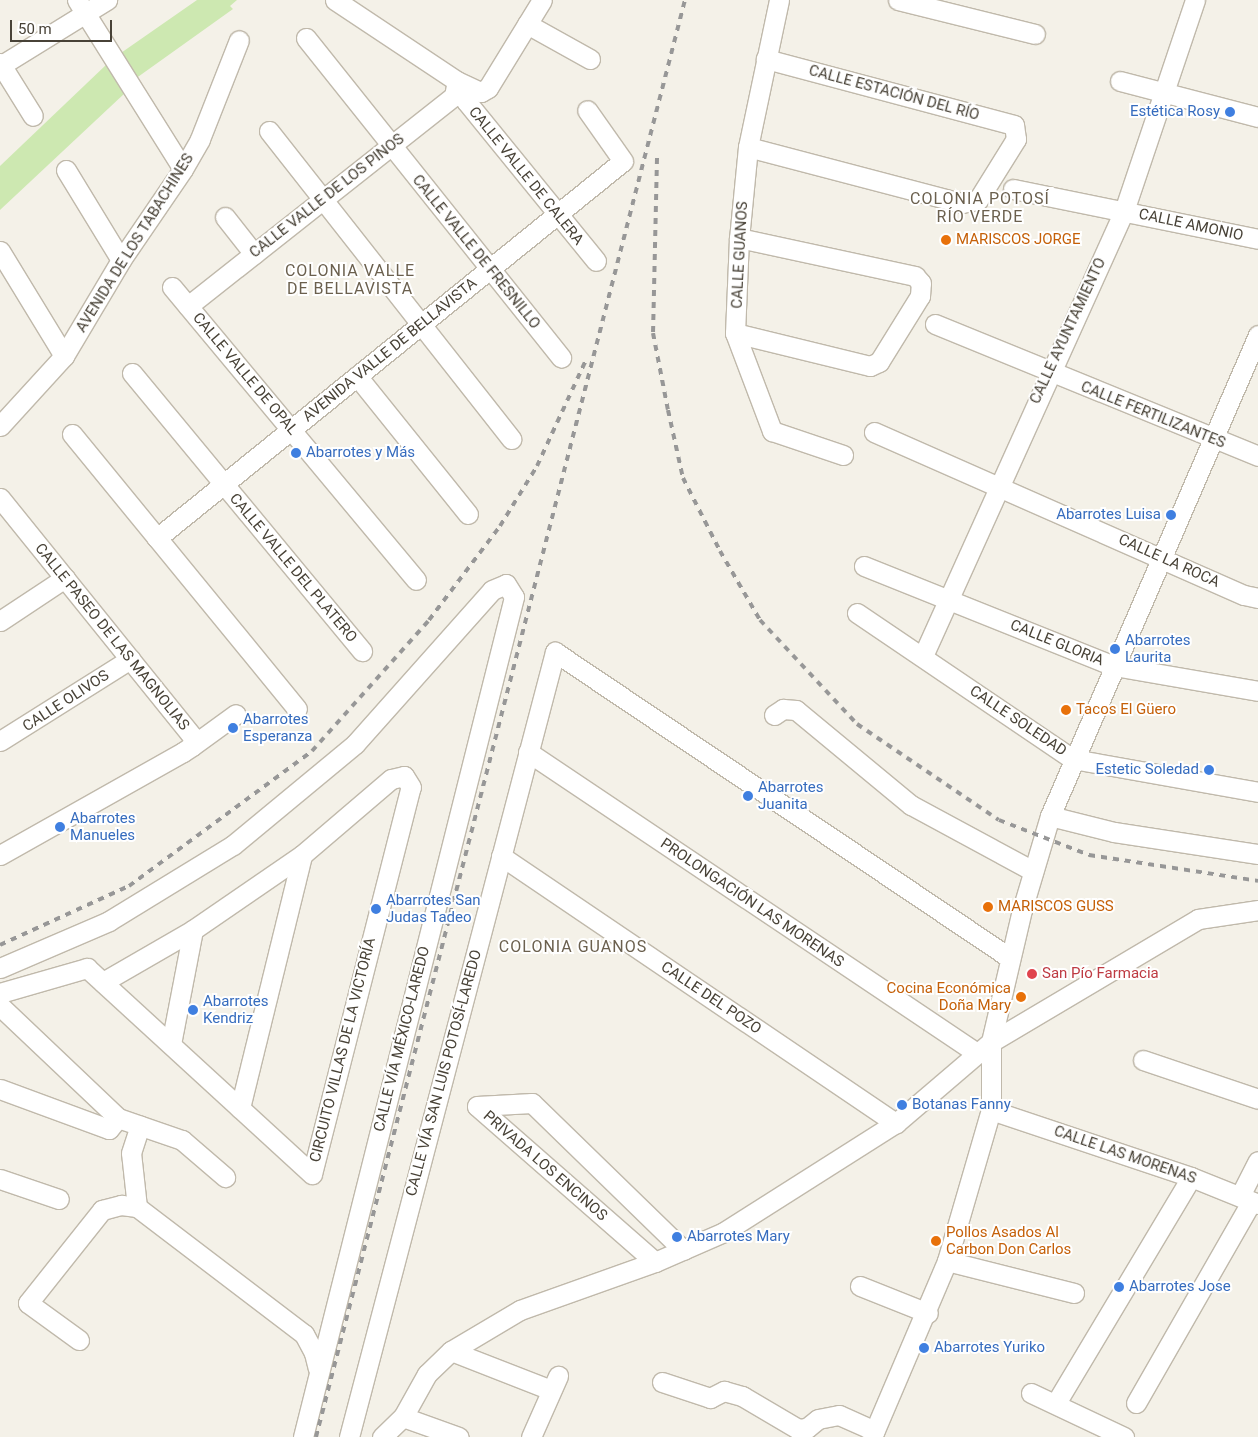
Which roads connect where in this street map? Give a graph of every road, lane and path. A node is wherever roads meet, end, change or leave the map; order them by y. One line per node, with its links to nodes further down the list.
1 (107, 0): 7 (street)
2 (335, 0): 16 (street)
3 (542, 0): 8 (street)
4 (779, 0): 13 (street, CALLE GUANOS)
5 (898, 0): 9 (street)
6 (1194, 0): 17 (street, CALLE AYUNTAMIENTO)
7 (81, 7): 14 (street); 25 (street)
8 (527, 24): 12 (street); 16 (street)
9 (1035, 34)
10 (306, 38): 22 (street, CALLE VALLE DE FRESNILLO)
11 (238, 40): 25 (street, AVENIDA DE LOS TABACHINES)
12 (590, 59)
13 (766, 59): 23 (street, CALLE GUANOS); 23 (street, CALLE ESTACIÓN DEL RÍO)
14 (0, 64): 19 (street)
15 (1120, 81): 17 (street)
16 (463, 90): 22 (street, CALLE VALLE DE LOS PINOS); 29 (street, CALLE VALLE DE CALERA)
17 (1165, 92): 20 (street); 28 (street, CALLE AYUNTAMIENTO)
18 (587, 110): 29 (street, AVENIDA VALLE DE BELLAVISTA)
19 (33, 116)
20 (1258, 117)
21 (269, 131): 27 (street)
22 (391, 145): 27 (street, CALLE VALLE DE LOS PINOS); 37 (street, CALLE VALLE DE FRESNILLO)
23 (748, 147): 31 (street, CALLE GUANOS)
24 (66, 170): 35 (street)
25 (183, 170): 35 (street, AVENIDA DE LOS TABACHINES)
26 (1012, 189): 28 (street, CALLE AMONIO)
27 (323, 199): 34 (street, CALLE VALLE DE LOS PINOS); 41 (street)
28 (1124, 210): 32 (street, CALLE AMONIO); 46 (street, CALLE AYUNTAMIENTO)
29 (558, 214): 36 (street, CALLE VALLE DE CALERA); 37 (street, AVENIDA VALLE DE BELLAVISTA)
30 (225, 217): 34 (street)
31 (739, 238): 42 (street, CALLE GUANOS); 42 (street)
32 (1258, 239)
33 (0, 251): 44 (street)
34 (254, 254): 39 (street, CALLE VALLE DE LOS PINOS)
35 (121, 260): 44 (street, AVENIDA DE LOS TABACHINES)
36 (596, 261)
37 (490, 269): 41 (street, AVENIDA VALLE DE BELLAVISTA); 45 (street, CALLE VALLE DE FRESNILLO)
38 (172, 286): 39 (street, CALLE VALLE DE OPAL)
39 (188, 306): 50 (street, CALLE VALLE DE OPAL)
40 (935, 324): 46 (street, CALLE FERTILIZANTES)
41 (421, 325): 48 (street, AVENIDA VALLE DE BELLAVISTA); 53 (street)
42 (736, 333): 55 (street, CALLE GUANOS)
43 (1258, 335): 54 (street)
44 (64, 356): 49 (street, AVENIDA DE LOS TABACHINES)
45 (561, 358)
46 (1048, 372): 54 (street, CALLE FERTILIZANTES); 58 (street, CALLE AYUNTAMIENTO)
47 (132, 373): 57 (street, CALLE VALLE DEL PLATERO)
48 (357, 376): 50 (street, AVENIDA VALLE DE BELLAVISTA); 60 (street)
49 (0, 426)
50 (291, 430): 57 (street, AVENIDA VALLE DE BELLAVISTA); 65 (street, CALLE VALLE DE OPAL)
51 (874, 432): 58 (street, CALLE LA ROCA)
52 (72, 434): 61 (street)
53 (511, 439)
54 (1211, 439): 56 (street, CALLE FERTILIZANTES); 62 (street)
55 (843, 455)
56 (1258, 456)
57 (224, 484): 61 (street, AVENIDA VALLE DE BELLAVISTA); 70 (street, CALLE VALLE DEL PLATERO)
58 (998, 486): 62 (street, CALLE LA ROCA); 66 (street, CALLE AYUNTAMIENTO)
59 (0, 498): 64 (street, CALLE PASEO DE LAS MAGNOLIAS)
60 (468, 514)
61 (157, 538): 75 (street)
62 (1161, 556): 67 (street, CALLE LA ROCA); 73 (street)
63 (864, 566): 66 (street, CALLE GLORIA)
64 (65, 578): 69 (street); 72 (street, CALLE PASEO DE LAS MAGNOLIAS)
65 (416, 580)
66 (948, 598): 71 (street, CALLE AYUNTAMIENTO); 73 (street, CALLE GLORIA)
67 (1258, 598)
68 (857, 613): 71 (street, CALLE SOLEDAD)
69 (0, 622)
70 (362, 651)
71 (923, 656): 81 (street, CALLE SOLEDAD)
72 (130, 659): 78 (street, CALLE OLIVOS); 79 (street, CALLE PASEO DE LAS MAGNOLIAS)
73 (1114, 666): 74 (street, CALLE GLORIA); 81 (street)
74 (1258, 691)
75 (297, 709)
76 (236, 714): 79 (street)
77 (774, 715): 88 (street)
78 (0, 741)
79 (192, 746): 85 (street, CALLE PASEO DE LAS MAGNOLIAS)
80 (528, 752): 87 (street, CALLE VÍA SAN LUIS POTOSÍ-LAREDO); 91 (street, CALLE VÍA SAN LUIS POTOSÍ-LAREDO); 97 (street, PROLONGACIÓN LAS MORENAS)
81 (1073, 759): 82 (street, CALLE SOLEDAD); 83 (street)
82 (1258, 792)
83 (1050, 816): 84 (street); 88 (street)
84 (1258, 854)
85 (0, 855)
86 (302, 855): 90 (street, CIRCUITO VILLAS DE LA VICTORÍA); 101 (street); 101 (street, CIRCUITO VILLAS DE LA VICTORÍA)
87 (501, 856): 103 (street, CALLE DEL POZO); 129 (street, CALLE VÍA SAN LUIS POTOSÍ-LAREDO)
88 (1034, 871): 91 (street)
89 (1258, 910): 97 (street)
90 (193, 930): 93 (street, CIRCUITO VILLAS DE LA VICTORÍA); 96 (street)
91 (1010, 958): 97 (street)
92 (4, 967): 94 (street); 121 (street, CALLE VÍA MÉXICO-LAREDO)
93 (103, 982): 94 (street, CIRCUITO VILLAS DE LA VICTORÍA); 96 (street, CIRCUITO VILLAS DE LA VICTORÍA)
94 (8, 990)
95 (0, 1006): 104 (street)
96 (171, 1044): 101 (street, CIRCUITO VILLAS DE LA VICTORÍA)
97 (984, 1048): 102 (street); 103 (street)
98 (1142, 1060): 100 (street)
99 (0, 1089): 104 (street)
100 (1258, 1099)
101 (240, 1108)
102 (991, 1110): 108 (street, CALLE LAS MORENAS); 114 (street)
103 (896, 1123): 113 (street)
104 (113, 1124): 105 (street)
105 (140, 1126): 107 (street); 112 (street)
106 (1258, 1161): 111 (street)
107 (225, 1177)
108 (1191, 1177): 111 (street, CALLE LAS MORENAS); 124 (street)
109 (0, 1179): 110 (street)
110 (59, 1199)
111 (1250, 1201): 125 (street)
112 (137, 1208): 119 (street); 121 (street)
113 (682, 1250): 115 (street); 115 (street, PRIVADA LOS ENCINOS)
114 (947, 1261): 117 (street); 118 (street)
115 (655, 1262): 120 (street)
116 (860, 1286): 118 (street)
117 (1074, 1293)
118 (928, 1313): 127 (street)
119 (79, 1340)
120 (451, 1351): 126 (street); 132 (street)
121 (318, 1371): 128 (street, CALLE VÍA MÉXICO-LAREDO)
122 (662, 1382): 127 (street)
123 (1031, 1392): 124 (street)
124 (1056, 1403): 133 (street)
125 (1136, 1403)
126 (403, 1417): 130 (street); 131 (street)
127 (873, 1434)
128 (303, 1437)
129 (349, 1437)
130 (382, 1437)
131 (459, 1437)
132 (531, 1437)
133 (1124, 1437)

